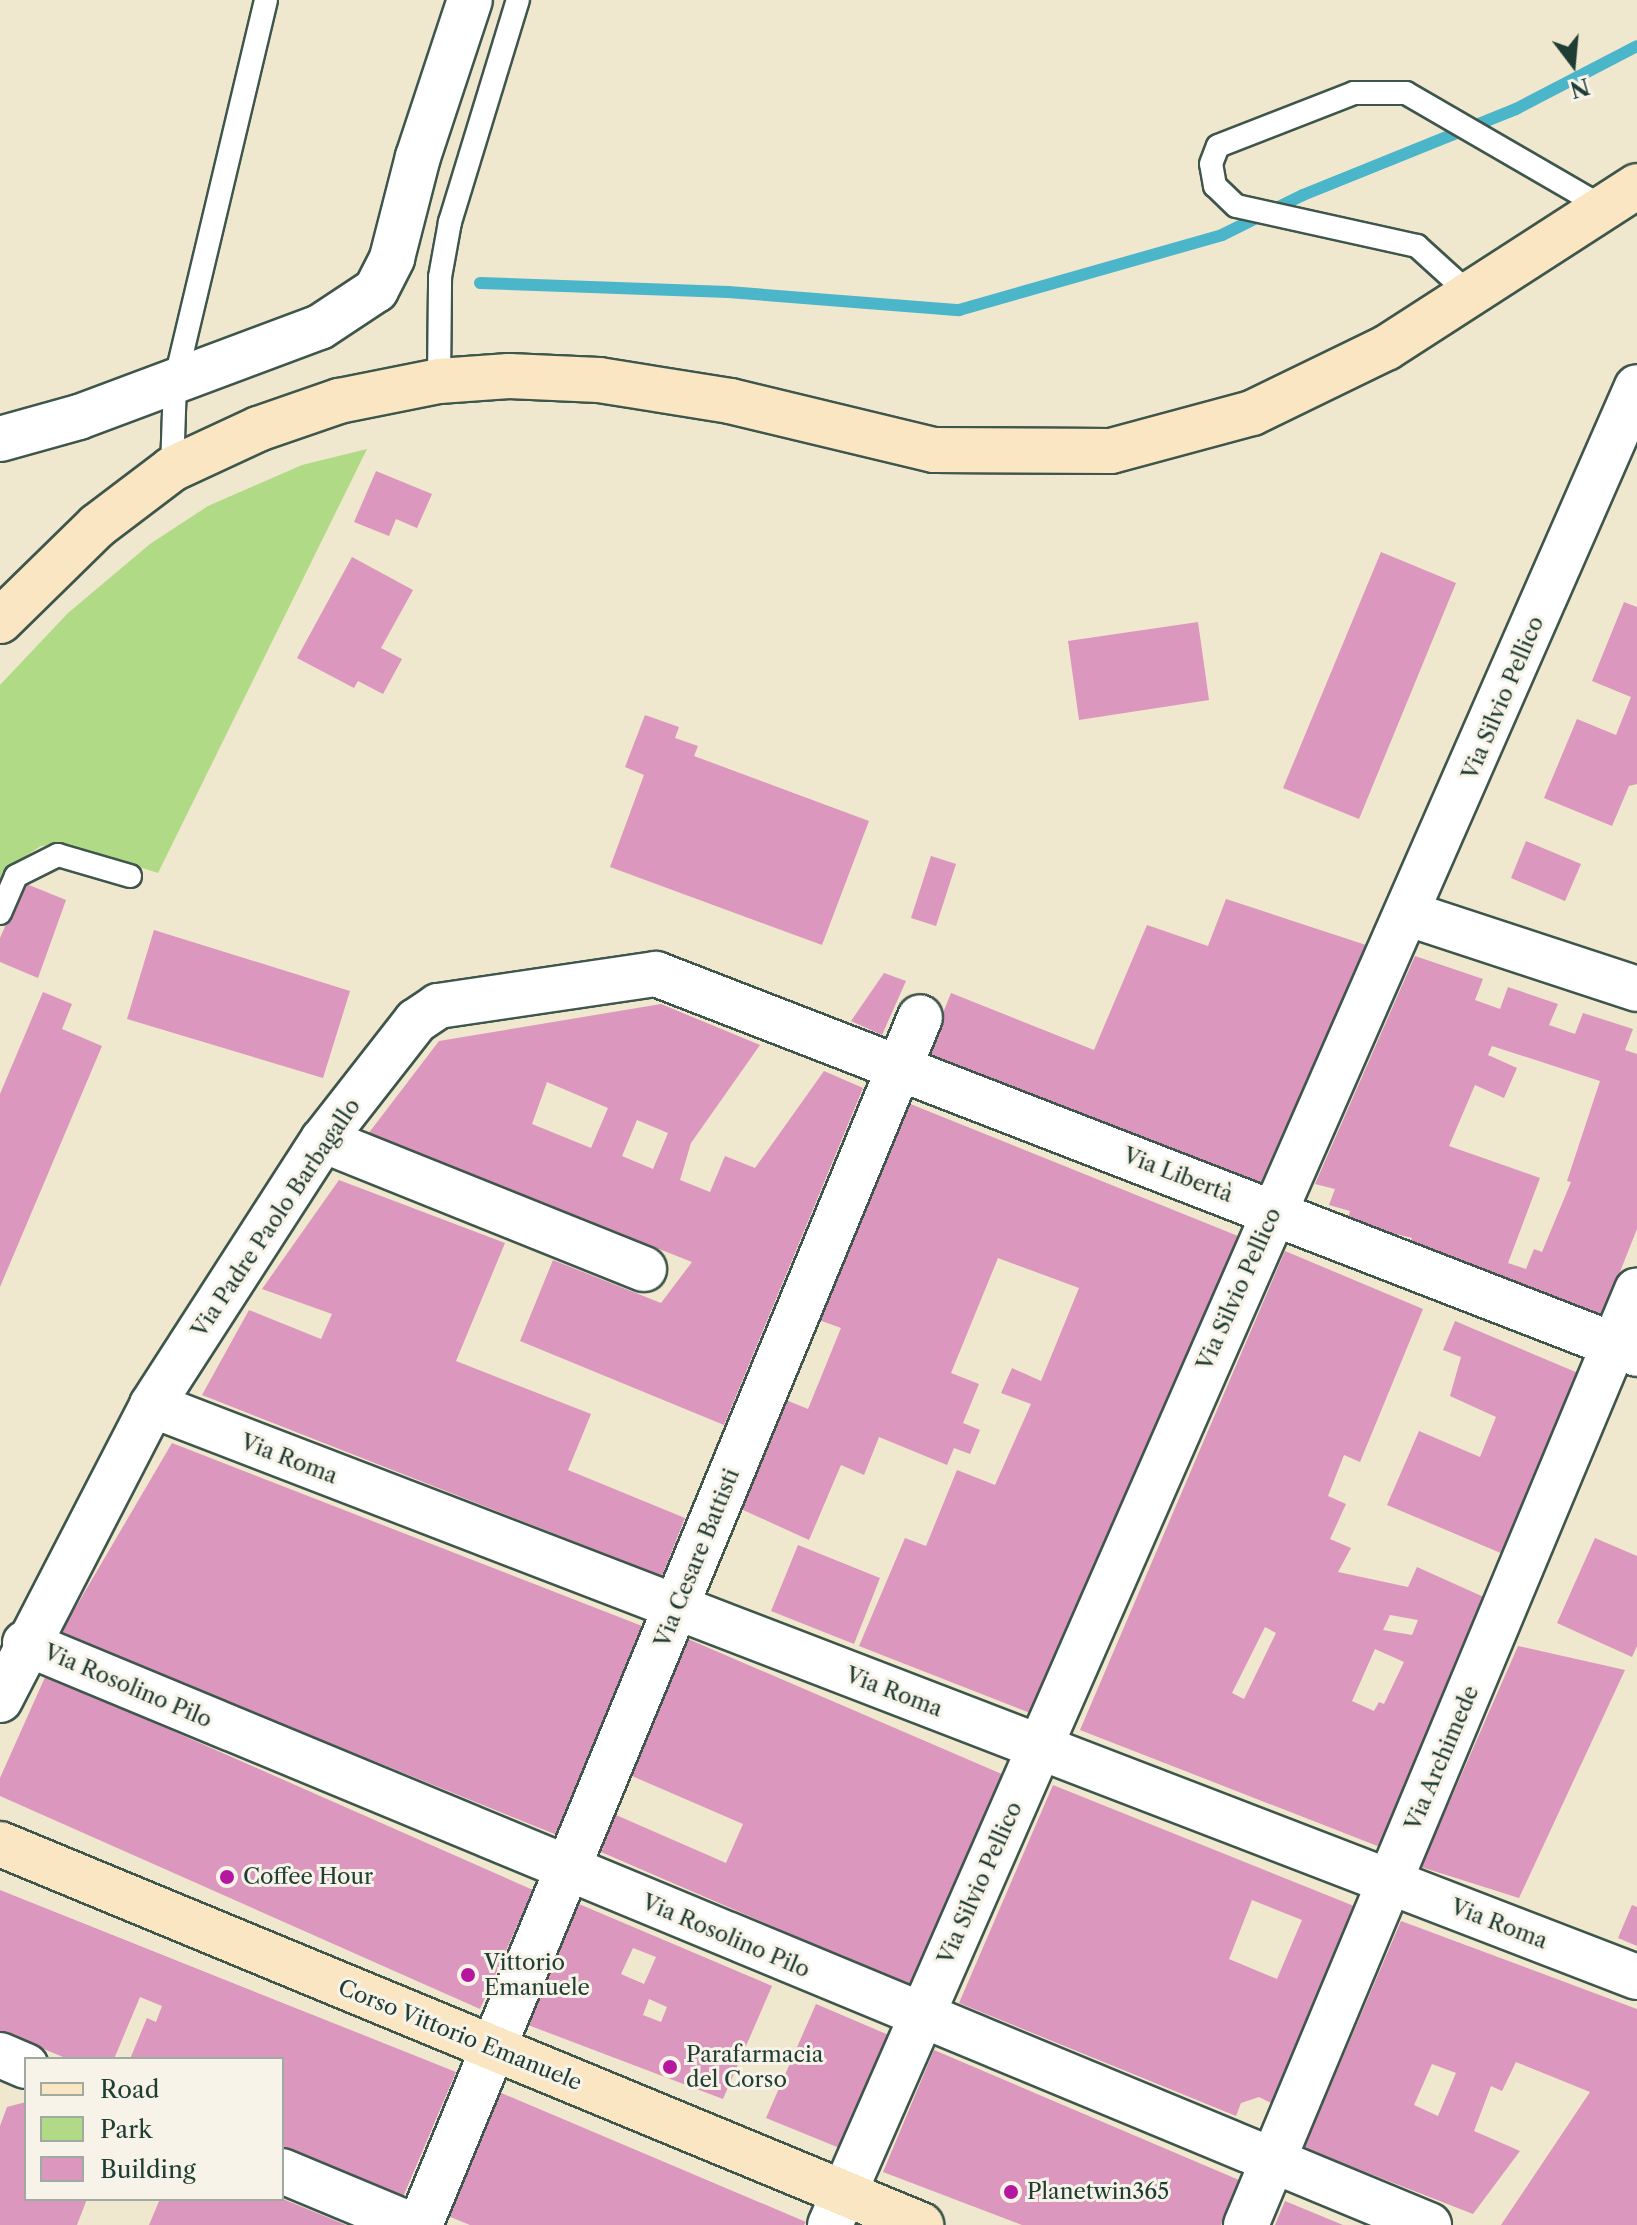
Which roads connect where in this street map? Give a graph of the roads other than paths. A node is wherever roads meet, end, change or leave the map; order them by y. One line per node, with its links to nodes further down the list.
1 (266, 0): 7 (lane)
2 (470, 0): 7 (street)
3 (518, 0): 6 (lane)
4 (1620, 197): 5 (main road); 5 (lane)
5 (1472, 296): 6 (main road)
6 (439, 381): 10 (main road)
7 (175, 382): 9 (street); 10 (lane)
8 (1637, 387): 14 (street, Via Silvio Pellico)
9 (0, 439)
10 (172, 469): 11 (main road)
11 (0, 621)
12 (130, 876): 13 (lane)
13 (0, 913)
14 (1409, 914): 15 (street); 19 (street, Via Silvio Pellico)
15 (1637, 989)
16 (920, 1017): 17 (street, Via Cesare Battisti)
17 (898, 1067): 18 (street, Via Padre Paolo Barbagallo); 19 (street, Via Libertà); 24 (street, Via Cesare Battisti)
18 (323, 1140): 20 (street); 23 (street, Via Padre Paolo Barbagallo)
19 (1273, 1212): 22 (street, Via Libertà); 27 (street, Via Silvio Pellico)
20 (644, 1269)
21 (1637, 1290): 22 (street, Via Archimede)
22 (1626, 1349): 30 (street, Via Archimede)
23 (152, 1405): 24 (street, Via Roma); 25 (street, Via Padre Paolo Barbagallo)
24 (677, 1609): 27 (street, Via Roma); 29 (street, Via Cesare Battisti)
25 (25, 1643): 26 (street, Via Padre Paolo Barbagallo); 29 (street, Via Rosolino Pilo)
26 (0, 1700)
27 (1040, 1747): 30 (street, Via Roma); 32 (street, Via Silvio Pellico)
28 (0, 1844): 33 (main road, Corso Vittorio Emanuele)
29 (568, 1869): 32 (street, Via Rosolino Pilo); 33 (street, Via Cesare Battisti)
30 (1390, 1882): 31 (street, Via Roma); 36 (street, Via Archimede)
31 (1637, 1977)
32 (921, 2019): 36 (street, Via Rosolino Pilo); 38 (street, Via Silvio Pellico)
33 (490, 2047): 38 (main road, Corso Vittorio Emanuele); 40 (street, Via Cesare Battisti)
34 (0, 2055): 35 (street)
35 (24, 2065)
36 (1272, 2161): 42 (street, Via Archimede); 43 (street, Via Rosolino Pilo)
37 (284, 2172): 39 (street)
38 (837, 2209): 41 (main road, Corso Vittorio Emanuele)
39 (412, 2225)
40 (420, 2225)
41 (921, 2225)
42 (1246, 2225)
43 (1429, 2225)

